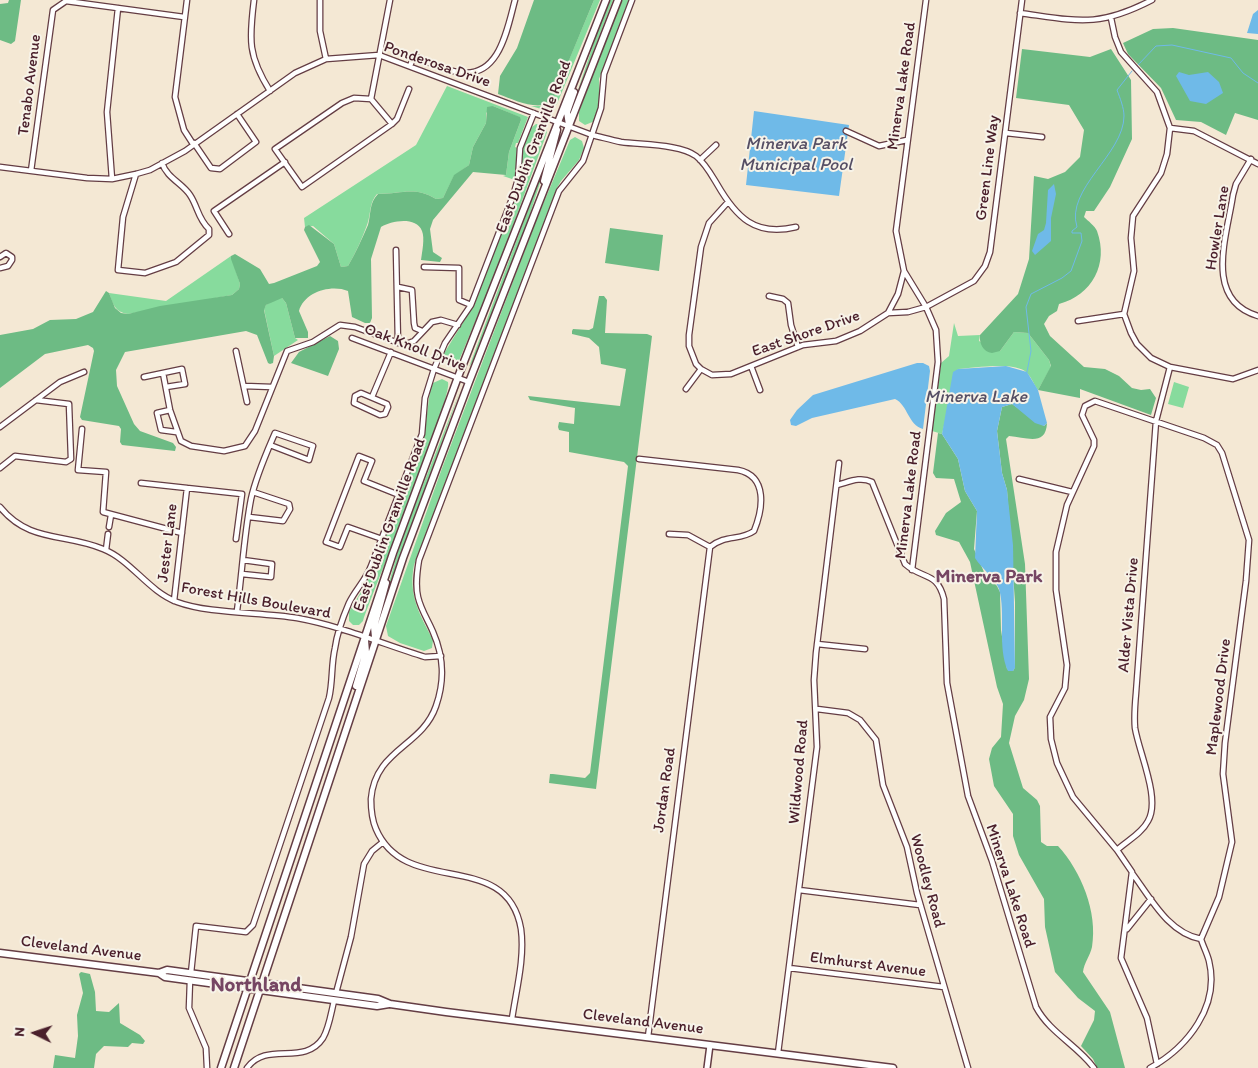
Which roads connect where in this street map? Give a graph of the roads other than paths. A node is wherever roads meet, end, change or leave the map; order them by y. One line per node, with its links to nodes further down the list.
1 (187, 0): 14 (street)
2 (254, 0): 21 (street)
3 (320, 0): 18 (street)
4 (390, 0): 17 (street)
5 (515, 0): 19 (street)
6 (606, 0): 16 (main road, East Dublin Granville Road)
7 (618, 0): 27 (main road, East Dublin Granville Road)
8 (632, 0): 31 (street)
9 (926, 0): 33 (street, Minerva Lake Road)
10 (1022, 0): 13 (street, Green Line Way)
11 (1152, 0): 15 (street)
12 (118, 8): 14 (street); 42 (street, Tenabo Avenue); 44 (street)
13 (1020, 13): 15 (street); 30 (street, Green Line Way)
14 (184, 17): 34 (street)
15 (1111, 18): 28 (street)
16 (598, 20): 25 (main road, East Dublin Granville Road); 27 (main road)
17 (379, 55): 18 (street, Ponderosa Drive); 19 (street, Ponderosa Drive); 22 (street)
18 (326, 59): 21 (street, Ponderosa Drive)
19 (410, 66): 23 (street, Ponderosa Drive)
20 (409, 89): 26 (street)
21 (270, 91): 24 (street, Ponderosa Drive)
22 (371, 99): 26 (street); 38 (street)
23 (534, 113): 25 (street, Ponderosa Drive); 56 (street, East Dublin Granville Road)
24 (236, 114): 34 (street, Ponderosa Drive); 34 (street)
25 (558, 123): 27 (street, Ponderosa Drive); 46 (main road); 77 (main road, East Dublin Granville Road)
26 (392, 124): 38 (street)
27 (569, 127): 31 (street, Ponderosa Drive); 46 (main road, East Dublin Granville Road)
28 (1170, 128): 36 (street); 59 (street)
29 (846, 131): 33 (street)
30 (1006, 133): 32 (street); 57 (street, Green Line Way)
31 (592, 135): 37 (street, Ponderosa Drive); 125 (street)
32 (1042, 137)
33 (907, 140): 53 (street, Minerva Lake Road)
34 (194, 144): 39 (street, Ponderosa Drive)
35 (716, 145): 37 (street)
36 (1251, 159): 40 (street); 60 (street, Howler Lane)
37 (700, 160): 45 (street, Ponderosa Drive)
38 (285, 162): 48 (street)
39 (162, 163): 43 (street, Ponderosa Drive); 43 (street)
40 (1258, 164)
41 (0, 168): 42 (street, Ponderosa Drive)
42 (31, 171): 44 (street, Ponderosa Drive)
43 (136, 174): 44 (street, Ponderosa Drive)
44 (112, 178)
45 (728, 202): 47 (street, Ponderosa Drive); 72 (street)
46 (534, 216): 78 (main road, East Dublin Granville Road)
47 (796, 227)
48 (229, 234)
49 (396, 250): 54 (street)
50 (0, 257): 52 (street)
51 (424, 267): 56 (street)
52 (0, 268)
53 (904, 271): 57 (street, Minerva Lake Road); 58 (street, East Shore Drive)
54 (398, 287): 63 (street); 65 (street)
55 (769, 296): 66 (street)
56 (471, 305): 62 (street, East Dublin Granville Road)
57 (926, 307): 58 (street, East Shore Drive); 116 (street, Minerva Lake Road)
58 (888, 313): 66 (street, East Shore Drive)
59 (1124, 314): 61 (street); 70 (street)
60 (1258, 316)
61 (1078, 321)
62 (458, 325): 63 (street); 71 (street, East Dublin Granville Road)
63 (422, 332): 65 (street)
64 (352, 338): 68 (street, Oak Knoll Drive)
65 (398, 343): 81 (street)
66 (798, 347): 69 (street, East Shore Drive)
67 (236, 351): 79 (street)
68 (390, 352): 71 (street, Oak Knoll Drive); 84 (street)
69 (751, 366): 72 (street, East Shore Drive); 83 (street)
70 (1170, 367): 73 (street); 88 (street, Alder Vista Drive)
71 (434, 369): 77 (street, Oak Knoll Drive); 102 (street, East Dublin Granville Road)
72 (701, 369): 82 (street)
73 (1258, 370)
74 (84, 372): 85 (street)
75 (163, 373): 76 (street); 80 (street); 80 (street)
76 (144, 377)
77 (458, 377): 78 (street, Oak Knoll Drive); 114 (main road, East Dublin Granville Road)
78 (469, 382): 122 (main road, East Dublin Granville Road)
79 (244, 386): 81 (street); 86 (street)
80 (166, 387): 87 (street)
81 (272, 387): 91 (street)
82 (686, 389)
83 (760, 390)
84 (372, 397): 84 (street)
85 (36, 400): 89 (street); 95 (street)
86 (248, 402)
87 (170, 410): 91 (street); 91 (street)
88 (1156, 421): 101 (street, Maplewood Drive); 129 (street, Alder Vista Drive); 135 (street, Maplewood Drive)
89 (0, 427)
90 (82, 429): 104 (street)
91 (176, 432)
92 (270, 445): 92 (street); 100 (street)
93 (639, 459): 112 (street)
94 (839, 463): 98 (street, Wildwood Road)
95 (0, 468)
96 (1019, 479): 101 (street)
97 (142, 483): 99 (street)
98 (837, 485): 116 (street); 123 (street, Wildwood Road)
99 (187, 488): 107 (street, Jester Lane); 110 (street)
100 (253, 492): 105 (street); 105 (street)
101 (1072, 492): 129 (street)
102 (399, 495): 111 (street, East Dublin Granville Road); 111 (street)
103 (0, 507): 113 (street, Forest Hills Boulevard)
104 (111, 515): 106 (street); 107 (street)
105 (249, 517): 115 (street)
106 (109, 527)
107 (182, 533): 118 (street, Jester Lane)
108 (108, 534): 113 (street)
109 (669, 534): 112 (street)
110 (236, 539)
111 (382, 539): 120 (street, East Dublin Granville Road)
112 (710, 546): 148 (street, Jordan Road)
113 (106, 550): 118 (street, Forest Hills Boulevard)
114 (393, 553): 121 (main road, East Dublin Granville Road); 122 (main road)
115 (243, 560): 117 (street); 117 (street)
116 (912, 570): 159 (street, Minerva Lake Road)
117 (242, 574): 119 (street)
118 (174, 601): 119 (street, Forest Hills Boulevard)
119 (237, 611): 120 (street, Forest Hills Boulevard)
120 (340, 630): 121 (street, Forest Hills Boulevard); 138 (street, East Dublin Granville Road)
121 (364, 637): 122 (street, Forest Hills Boulevard); 127 (main road); 139 (main road, East Dublin Granville Road)
122 (375, 641): 125 (street, Forest Hills Boulevard); 127 (main road, East Dublin Granville Road)
123 (817, 644): 124 (street); 126 (street, Wildwood Road)
124 (865, 650)
125 (442, 656): 128 (street)
126 (816, 709): 131 (street, Wildwood Road); 133 (street, Woodley Road)
127 (344, 734): 140 (main road, East Dublin Granville Road)
128 (383, 842): 144 (street); 147 (street)
129 (1117, 850): 130 (street)
130 (1132, 872): 132 (street); 134 (street)
131 (799, 890): 133 (street); 137 (street, Wildwood Road)
132 (1151, 898): 134 (street); 135 (street)
133 (920, 905): 141 (street, Woodley Road)
134 (1126, 930): 151 (street)
135 (1201, 939): 151 (street)
136 (0, 953): 138 (main road, Cleveland Avenue)
137 (789, 968): 141 (street, Elmhurst Avenue); 150 (street, Wildwood Road)
138 (190, 977): 139 (main road, Cleveland Avenue); 142 (main road, Cleveland Avenue); 152 (street)
139 (251, 981): 140 (main road, Cleveland Avenue); 142 (main road, East Dublin Granville Road)
140 (263, 983): 143 (main road, East Dublin Granville Road); 144 (main road, Cleveland Avenue)
141 (944, 987): 158 (street, Woodley Road)
142 (248, 989): 143 (main road, Cleveland Avenue); 153 (main road, East Dublin Granville Road)
143 (260, 991): 145 (main road, Cleveland Avenue); 154 (main road, East Dublin Granville Road)
144 (336, 993): 146 (main road, Cleveland Avenue)
145 (334, 1001): 146 (main road, Cleveland Avenue); 155 (street)
146 (390, 1004): 147 (main road, Cleveland Avenue)
147 (512, 1019): 148 (main road, Cleveland Avenue)
148 (648, 1037): 149 (main road, Cleveland Avenue)
149 (710, 1045): 150 (main road, Cleveland Avenue); 156 (street)
150 (778, 1053): 157 (main road, Cleveland Avenue)
151 (1157, 1064): 160 (street)
152 (208, 1068)
153 (221, 1068)
154 (234, 1068)
155 (248, 1068)
156 (707, 1068)
157 (893, 1068)
158 (968, 1068)
159 (1094, 1068)
160 (1150, 1068)

